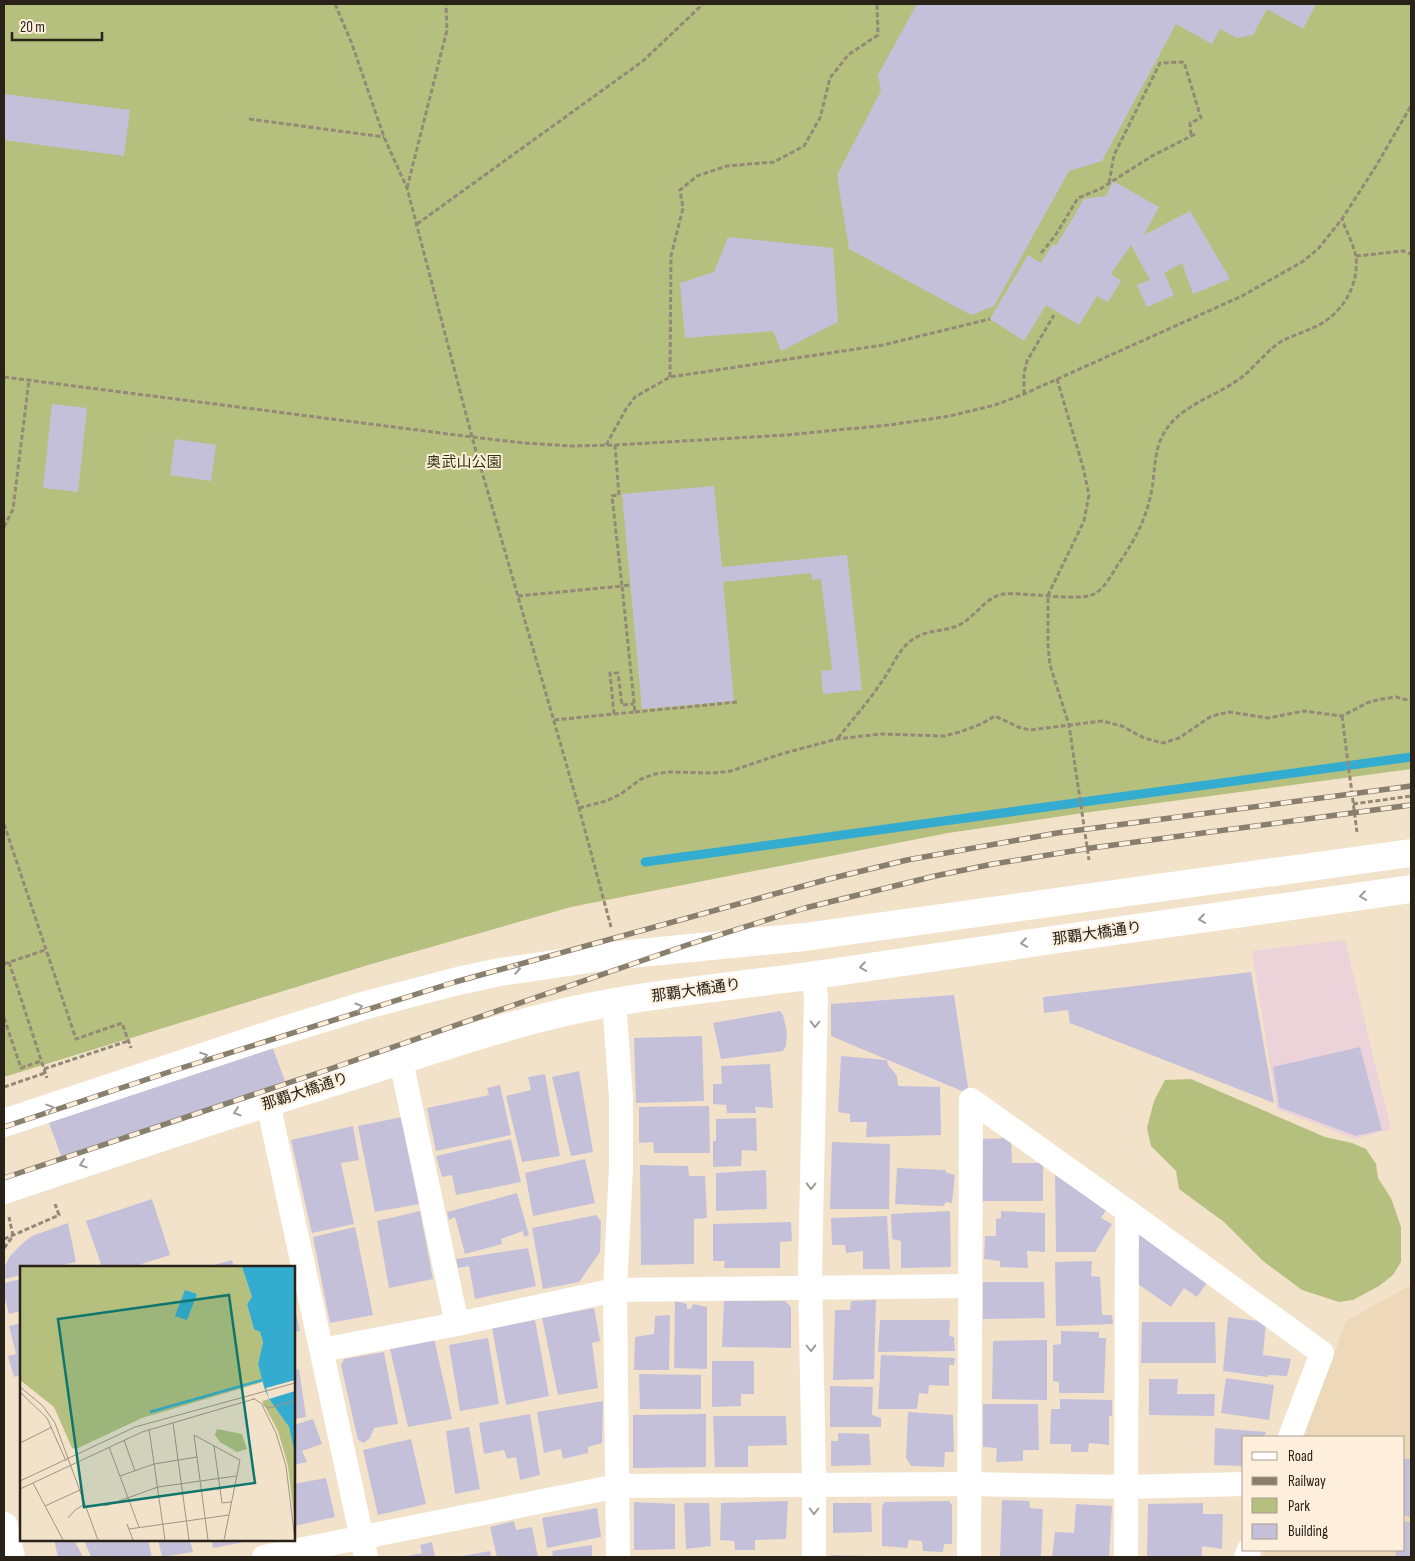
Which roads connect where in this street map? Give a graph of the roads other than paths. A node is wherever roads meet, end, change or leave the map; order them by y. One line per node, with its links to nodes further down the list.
1 (1411, 853): 7 (main road, one-way to 1)
2 (1411, 889): 3 (main road, 那覇大橋通り, one-way to 3)
3 (813, 975): 4 (main road, 那覇大橋通り); 11 (street, one-way to 11)
4 (614, 1002): 5 (main road, 那覇大橋通り); 12 (street)
5 (401, 1060): 6 (main road, 那覇大橋通り); 13 (street)
6 (268, 1102): 8 (main road, 那覇大橋通り, one-way to 8); 14 (street)
7 (4, 1123)
8 (4, 1190)
9 (1127, 1211): 10 (street); 15 (street); 20 (street)
10 (970, 1286): 11 (street); 17 (street)
11 (810, 1287): 12 (street); 16 (street, one-way to 16)
12 (615, 1290): 13 (street); 19 (street)
13 (457, 1324): 14 (street)
14 (322, 1350): 21 (street)
15 (1290, 1436)
16 (814, 1484): 17 (street); 19 (street); 24 (street, one-way to 24)
17 (969, 1484): 20 (street); 25 (street)
18 (1242, 1484): 20 (street)
19 (618, 1486): 21 (street); 23 (street)
20 (1126, 1486): 26 (street)
21 (364, 1548): 22 (street)
22 (264, 1557)
23 (618, 1557)
24 (814, 1557)
25 (968, 1557)
26 (1126, 1557)

